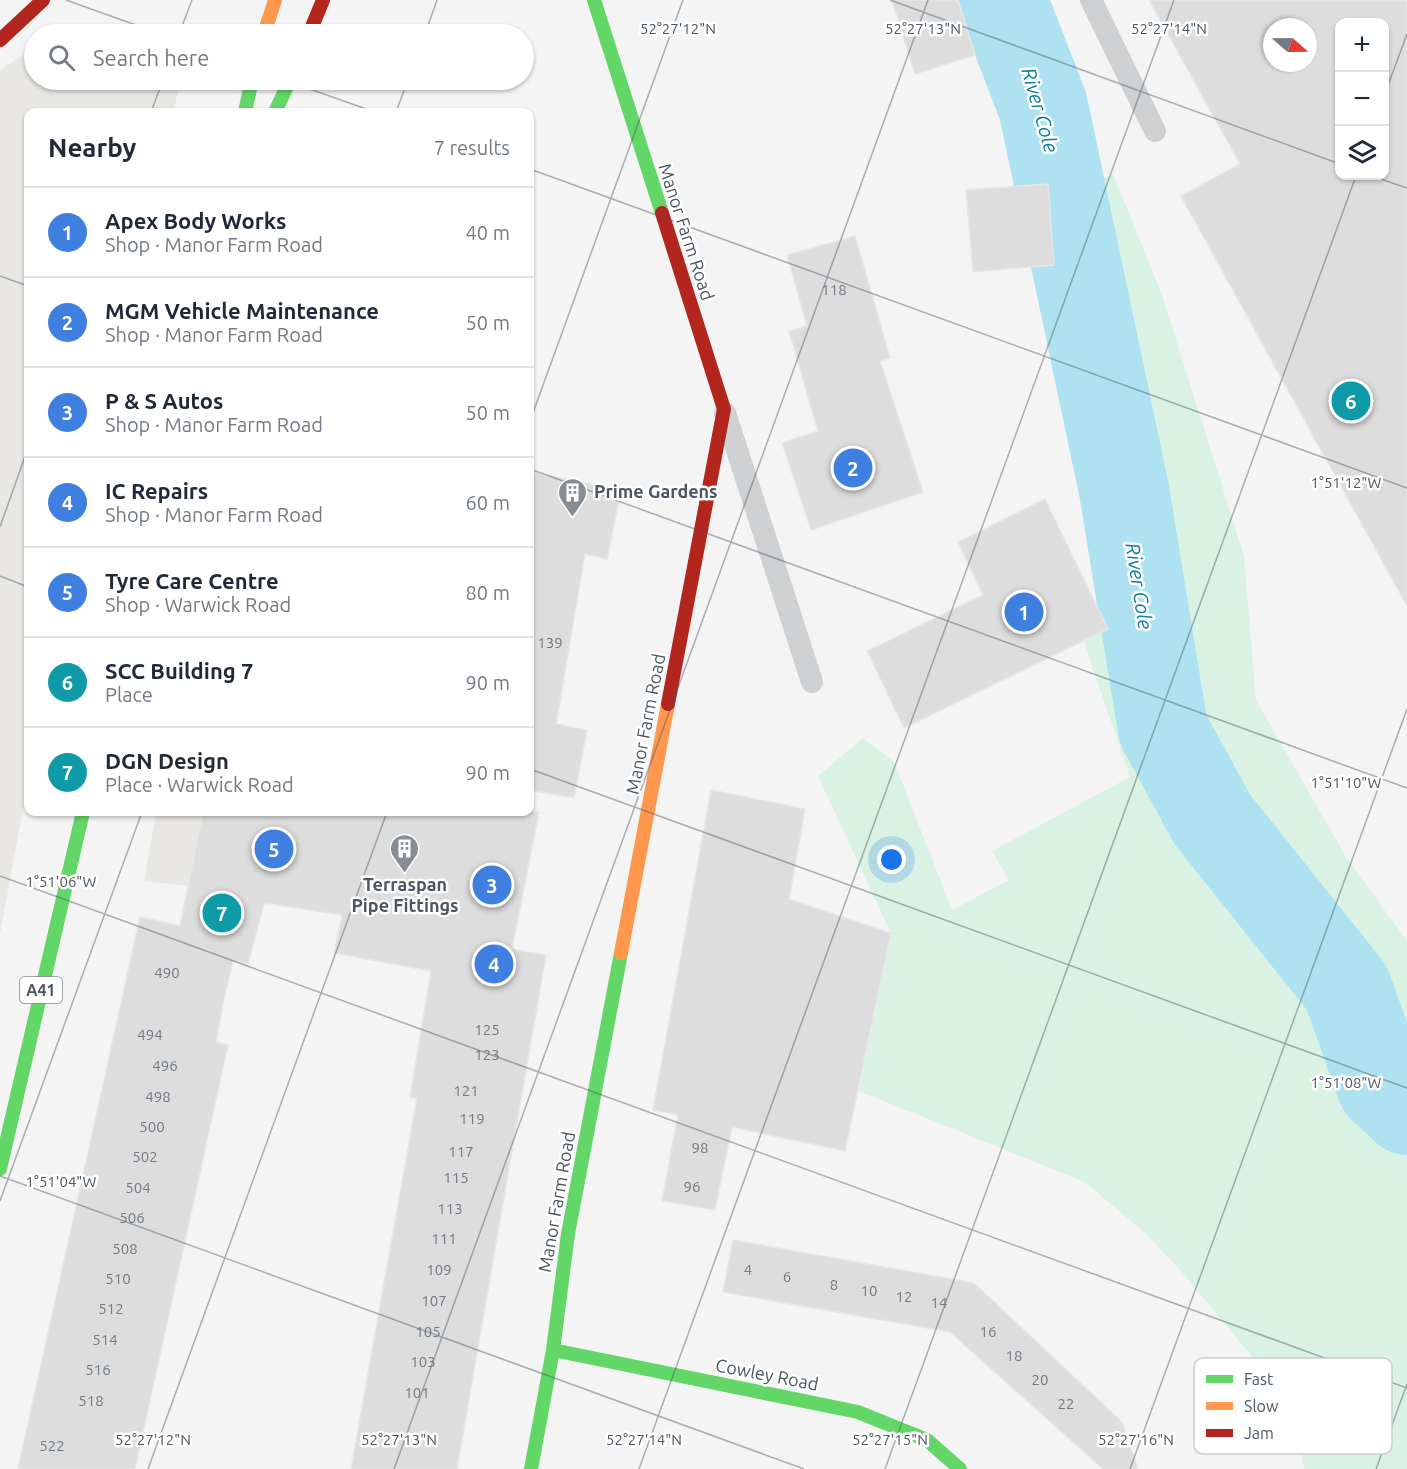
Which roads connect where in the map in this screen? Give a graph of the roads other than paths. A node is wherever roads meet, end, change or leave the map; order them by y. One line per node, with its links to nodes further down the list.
1 (43, 0): 8 (main road)
2 (274, 0): 6 (main road)
3 (323, 0): 7 (main road)
4 (594, 0): 14 (main road, Manor Farm Road)
5 (1091, 0): 13 (lane)
6 (267, 24)
7 (313, 24)
8 (0, 40)
9 (250, 90): 11 (main road)
10 (285, 90): 12 (main road)
11 (246, 108)
12 (277, 108)
13 (1155, 131)
14 (724, 409): 15 (lane); 18 (main road, Manor Farm Road)
15 (812, 682)
16 (82, 816): 17 (main road, A41)
17 (0, 1169)
18 (553, 1350): 19 (main road, Manor Farm Road); 20 (main road, Cowley Road)
19 (531, 1469)
20 (960, 1469)

